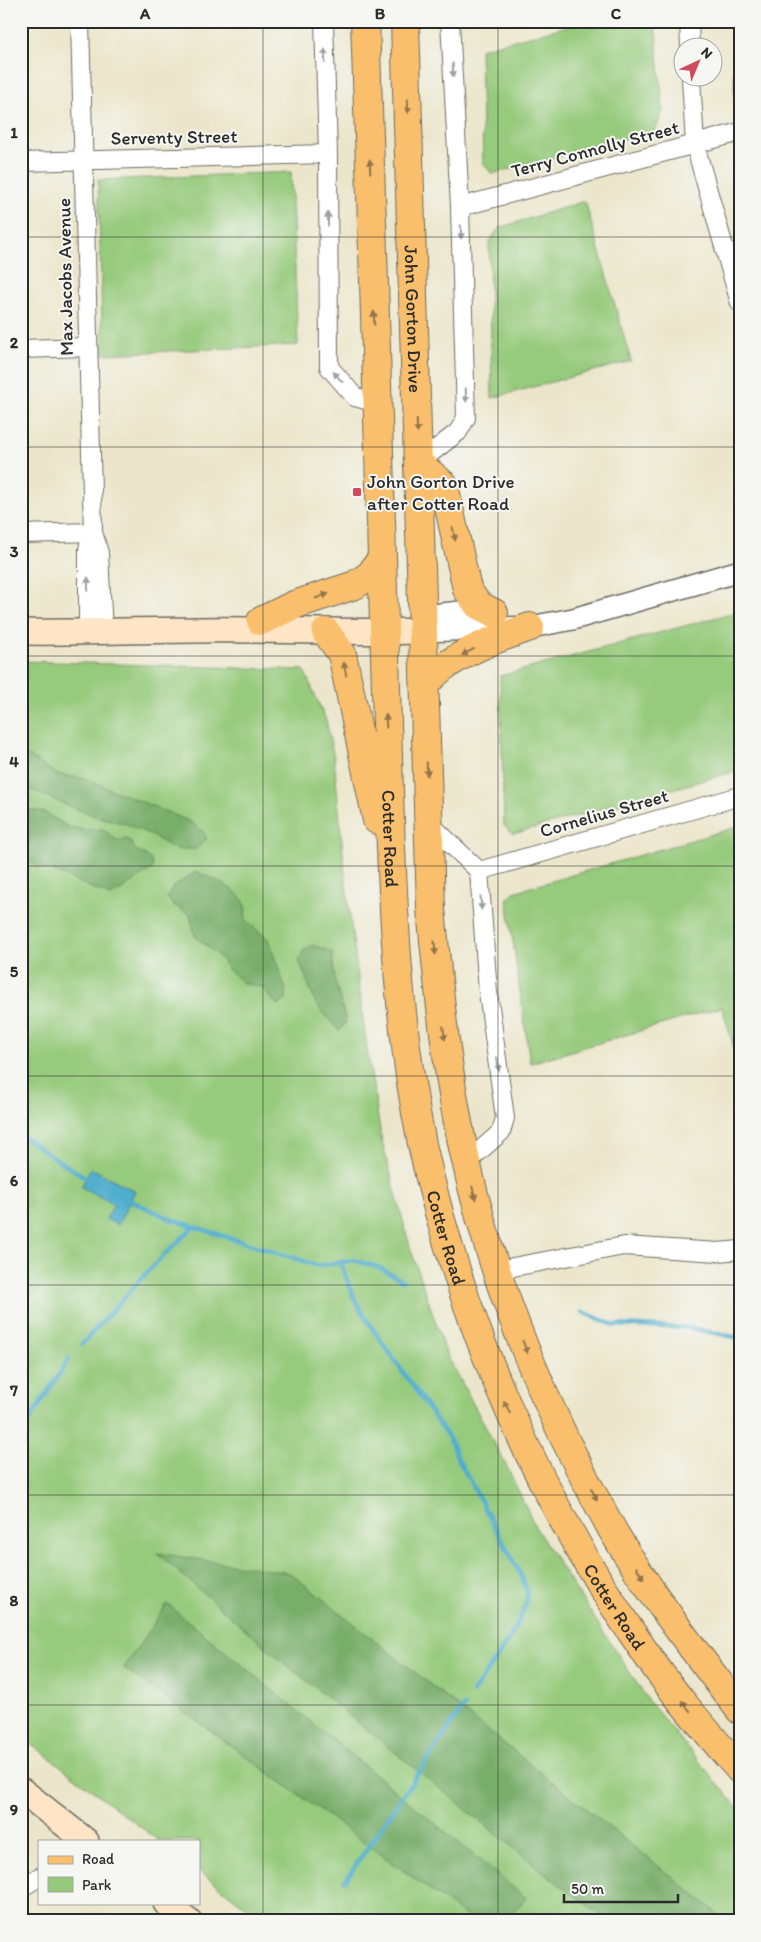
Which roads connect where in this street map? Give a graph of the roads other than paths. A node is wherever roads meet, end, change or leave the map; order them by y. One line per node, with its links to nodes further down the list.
1 (80, 21): 12 (street, Max Jacobs Avenue)
2 (324, 21): 11 (street, one-way to 2)
3 (365, 21): 18 (main road, John Gorton Drive, one-way to 3)
4 (405, 21): 19 (main road, John Gorton Drive, one-way to 19)
5 (450, 21): 14 (street, one-way to 14)
6 (689, 21): 7 (street)
7 (690, 38)
8 (691, 88): 10 (street)
9 (740, 132): 10 (street, Terry Connolly Street)
10 (695, 145): 14 (street, Terry Connolly Street); 15 (street)
11 (328, 154): 12 (street, Serventy Street); 18 (street, one-way to 11)
12 (84, 160): 13 (street, Serventy Street); 16 (street, Max Jacobs Avenue)
13 (21, 162)
14 (460, 207): 19 (street, one-way to 19)
15 (740, 303)
16 (88, 347): 17 (street); 20 (street, Max Jacobs Avenue)
17 (21, 348)
18 (377, 403): 22 (main road, John Gorton Drive)
19 (418, 463): 24 (main road, one-way to 24); 27 (main road, John Gorton Drive)
20 (93, 532): 21 (street); 33 (street, Max Jacobs Avenue)
21 (21, 534)
22 (382, 558): 26 (main road, one-way to 22); 28 (main road, John Gorton Drive)
23 (740, 571): 25 (street)
24 (494, 613): 25 (street); 27 (street)
25 (573, 619): 29 (street)
26 (261, 621): 28 (main road); 30 (main road)
27 (424, 623): 28 (main road); 29 (street); 34 (main road, Cotter Road)
28 (383, 624): 32 (main road); 38 (main road, Cotter Road, one-way to 28)
29 (530, 627): 34 (main road, one-way to 34)
30 (200, 630): 32 (main road); 33 (main road)
31 (21, 632): 33 (main road)
32 (326, 632): 38 (main road, one-way to 32)
33 (95, 633)
34 (425, 684): 36 (main road, Cotter Road, one-way to 36)
35 (740, 796): 37 (street, Cornelius Street)
36 (429, 822): 37 (street); 39 (main road, Cotter Road, one-way to 39)
37 (479, 870): 39 (street, one-way to 39)
38 (422, 1140): 43 (main road, Cotter Road, one-way to 38)
39 (466, 1163): 41 (main road, Cotter Road, one-way to 41)
40 (740, 1250): 41 (street)
41 (498, 1270): 42 (main road, Cotter Road, one-way to 42)
42 (740, 1710)
43 (740, 1770)
44 (21, 1790): 45 (main road)
45 (85, 1840)
46 (38, 1878): 47 (street)
47 (21, 1888)
48 (167, 1904): 49 (main road)
49 (189, 1921)

